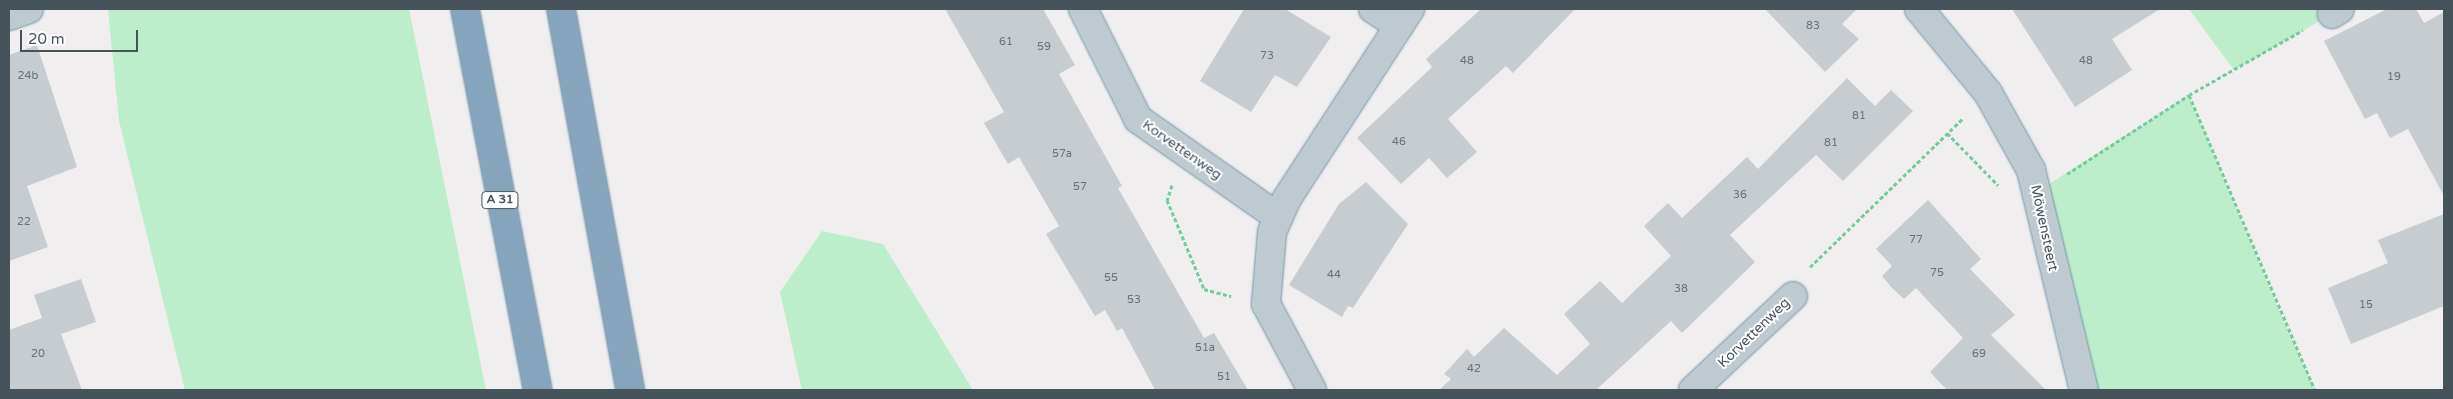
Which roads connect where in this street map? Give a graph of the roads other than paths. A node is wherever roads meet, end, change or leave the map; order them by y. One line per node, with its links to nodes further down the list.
1 (29, 9): 7 (street)
2 (465, 9): 11 (highway, A 31)
3 (561, 9): 12 (highway)
4 (1083, 9): 9 (street, Korvettenweg)
5 (1374, 9): 8 (street)
6 (1919, 9): 15 (street, Möwensteert)
7 (9, 16)
8 (1405, 17): 9 (street)
9 (1278, 217): 13 (street)
10 (1792, 296): 14 (street, Korvettenweg)
11 (538, 390)
12 (630, 390)
13 (1312, 390)
14 (1692, 390)
15 (2084, 390)

